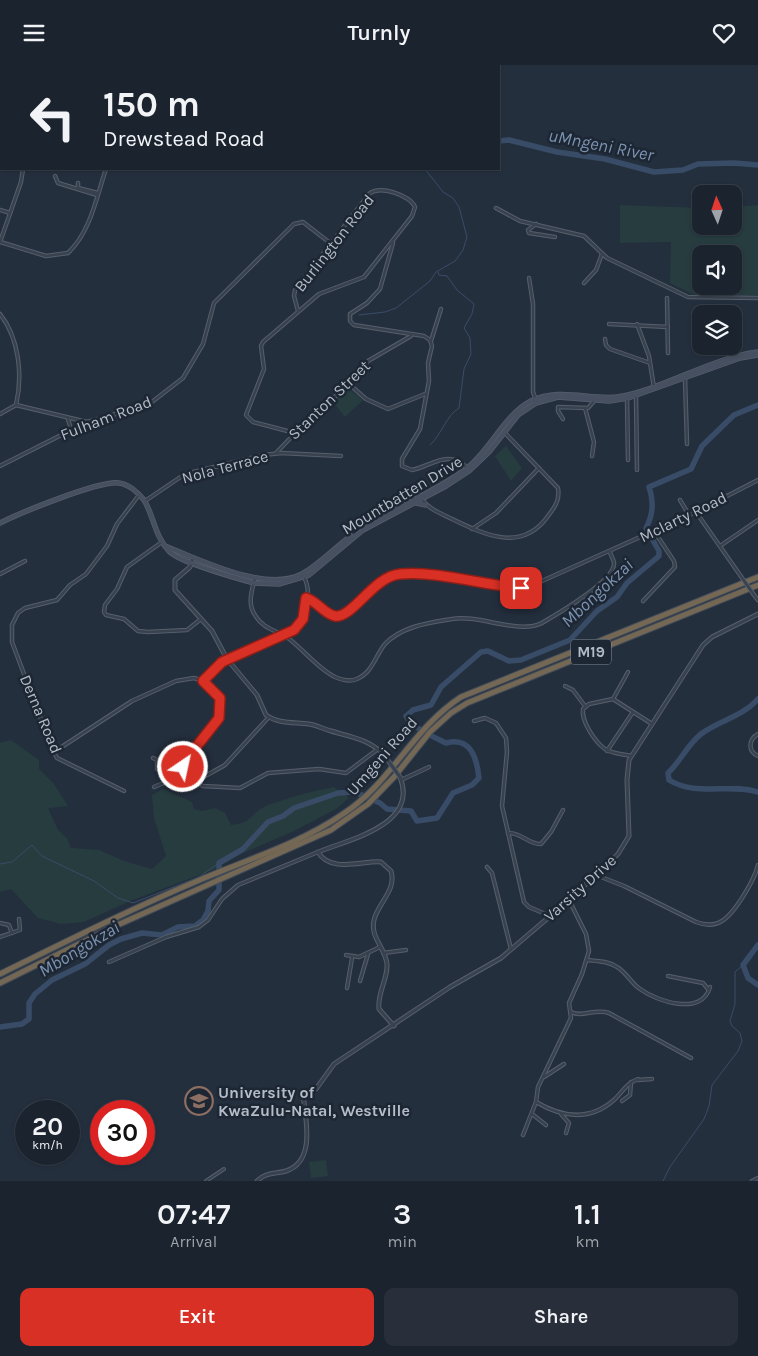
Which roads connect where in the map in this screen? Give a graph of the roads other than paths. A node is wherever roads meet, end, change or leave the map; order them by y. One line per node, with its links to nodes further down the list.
1 (23, 170): 8 (street)
2 (104, 170): 5 (street)
3 (55, 176): 5 (street)
4 (78, 183): 5 (street)
5 (98, 194): 12 (street)
6 (496, 208): 9 (street)
7 (0, 210): 8 (street)
8 (10, 213): 12 (street)
9 (537, 223): 10 (street); 14 (street)
10 (555, 237)
11 (394, 241): 13 (street, Burlington Road); 20 (street); 25 (street)
12 (0, 242)
13 (331, 244): 20 (street, Burlington Road); 44 (street, Fulham Road)
14 (602, 254): 16 (street); 17 (street)
15 (530, 278): 38 (street)
16 (584, 283)
17 (758, 298)
18 (668, 299): 24 (street)
19 (441, 309): 27 (street)
20 (298, 311): 47 (street)
21 (0, 314): 39 (street)
22 (609, 324): 23 (street)
23 (637, 324): 24 (street); 30 (street)
24 (668, 327): 28 (street)
25 (412, 336): 27 (street); 32 (street, Stanton Street)
26 (605, 339): 30 (street)
27 (431, 341): 34 (street)
28 (668, 353)
29 (758, 353): 31 (main road, Mountbatten Drive)
30 (650, 363): 33 (street)
31 (685, 376): 33 (main road, Mountbatten Drive); 48 (street)
32 (349, 383): 34 (street); 47 (street, Stanton Street)
33 (654, 387): 35 (main road, Mountbatten Drive); 38 (main road, Mountbatten Drive)
34 (426, 395): 55 (street)
35 (636, 395): 36 (main road, Mountbatten Drive); 56 (street)
36 (627, 398): 37 (main road, Mountbatten Drive); 52 (street)
37 (594, 400): 38 (main road, Mountbatten Drive); 40 (street)
38 (536, 401): 46 (main road, Mountbatten Drive)
39 (16, 405): 41 (street); 42 (street)
40 (585, 408): 43 (street); 50 (street)
41 (0, 414)
42 (67, 417): 44 (street); 45 (street)
43 (563, 419)
44 (87, 422): 45 (street, Fulham Road)
45 (71, 429): 53 (street, Fulham Road)
46 (503, 431): 54 (street); 55 (main road, Mountbatten Drive)
47 (295, 433): 49 (street, Stanton Street)
48 (687, 444)
49 (276, 453): 51 (street, Nola Terrace); 61 (street, Nola Terrace)
50 (592, 456)
51 (341, 457)
52 (628, 460)
53 (0, 466)
54 (539, 468): 68 (street); 68 (street)
55 (468, 469): 59 (main road, Mountbatten Drive)
56 (637, 470)
57 (758, 480): 64 (street, Mclarty Road)
58 (139, 495): 61 (main road); 67 (main road); 99 (street, Derna Road)
59 (421, 498): 62 (main road, Mountbatten Drive); 63 (street); 76 (main road, Mountbatten Drive)
60 (680, 500): 65 (street)
61 (144, 501): 70 (main road)
62 (416, 503): 63 (main road); 76 (main road, Mountbatten Drive)
63 (426, 505): 68 (street)
64 (696, 512): 65 (street, Mclarty Road); 71 (street)
65 (690, 515): 69 (street, Mclarty Road)
66 (758, 520): 71 (street)
67 (0, 523)
68 (472, 529)
69 (652, 532): 72 (street, Mclarty Road); 82 (street)
70 (163, 544): 73 (main road, Mountbatten Drive); 84 (street)
71 (720, 546): 81 (street, bridge)
72 (610, 552): 80 (street, Mclarty Road); 85 (street)
73 (193, 560): 78 (main road, Mountbatten Drive); 84 (street)
74 (24, 561): 75 (street)
75 (0, 574)
76 (303, 575): 78 (main road, Mountbatten Drive); 80 (street)
77 (758, 575): 131 (highway, Umgeni Road / M19)
78 (254, 581): 85 (street)
79 (758, 585): 134 (highway, Umgeni Road / M19)
80 (306, 598): 85 (street)
81 (758, 600)
82 (643, 601)
83 (758, 614): 95 (street, Varsity Drive)
84 (201, 619): 86 (street)
85 (283, 636): 86 (street)
86 (227, 659): 88 (street); 93 (street)
87 (628, 672): 90 (street)
88 (203, 681): 99 (street); 103 (street)
89 (564, 686): 91 (street)
90 (613, 699): 91 (street); 92 (street)
91 (585, 706): 98 (street)
92 (633, 711): 95 (street); 98 (street)
93 (269, 717): 97 (street); 107 (street)
94 (474, 721): 111 (street)
95 (652, 724): 100 (street, Varsity Drive)
96 (758, 734): 101 (street)
97 (378, 749): 106 (street, bridge); 107 (street)
98 (607, 751): 100 (street)
99 (54, 752): 109 (street, Derna Road)
100 (631, 756): 115 (street, Varsity Drive)
101 (758, 756)
102 (153, 758): 103 (street)
103 (183, 766): 105 (street)
104 (429, 767): 106 (street)
105 (185, 773): 107 (street); 108 (street)
106 (400, 778): 112 (street)
107 (197, 783)
108 (154, 787)
109 (124, 791)
110 (563, 810): 111 (street)
111 (508, 833): 117 (street)
112 (318, 852): 122 (street); 130 (street)
113 (758, 865): 115 (street)
114 (487, 867): 123 (street)
115 (596, 875): 116 (street, Varsity Drive)
116 (569, 900): 117 (street, Varsity Drive); 129 (street)
117 (550, 916): 123 (street, Varsity Drive)
118 (20, 919): 120 (street)
119 (0, 923): 120 (street)
120 (12, 933): 121 (street)
121 (0, 937)
122 (380, 947): 125 (street); 126 (street)
123 (511, 949): 139 (street, Varsity Drive)
124 (406, 950): 126 (street)
125 (368, 953): 128 (street); 133 (street)
126 (383, 953): 139 (street)
127 (346, 955): 128 (street)
128 (352, 958): 136 (street)
129 (587, 959): 137 (street); 138 (street)
130 (109, 962)
131 (0, 974)
132 (668, 976): 137 (street)
133 (360, 981)
134 (0, 983)
135 (710, 987): 137 (street)
136 (347, 988)
137 (709, 991)
138 (571, 1013): 140 (street); 142 (street)
139 (394, 1026): 155 (street, Varsity Drive)
140 (691, 1058)
141 (564, 1064): 142 (street)
142 (543, 1078): 146 (street)
143 (652, 1079): 144 (street)
144 (631, 1082): 145 (street); 147 (street)
145 (622, 1101)
146 (536, 1103): 147 (street); 148 (street)
147 (560, 1113): 150 (street)
148 (532, 1114): 149 (street); 151 (street)
149 (546, 1125)
150 (566, 1133)
151 (523, 1135)
152 (224, 1169): 154 (street)
153 (758, 1178): 156 (street)
154 (206, 1181)
155 (258, 1181)
156 (752, 1181)

